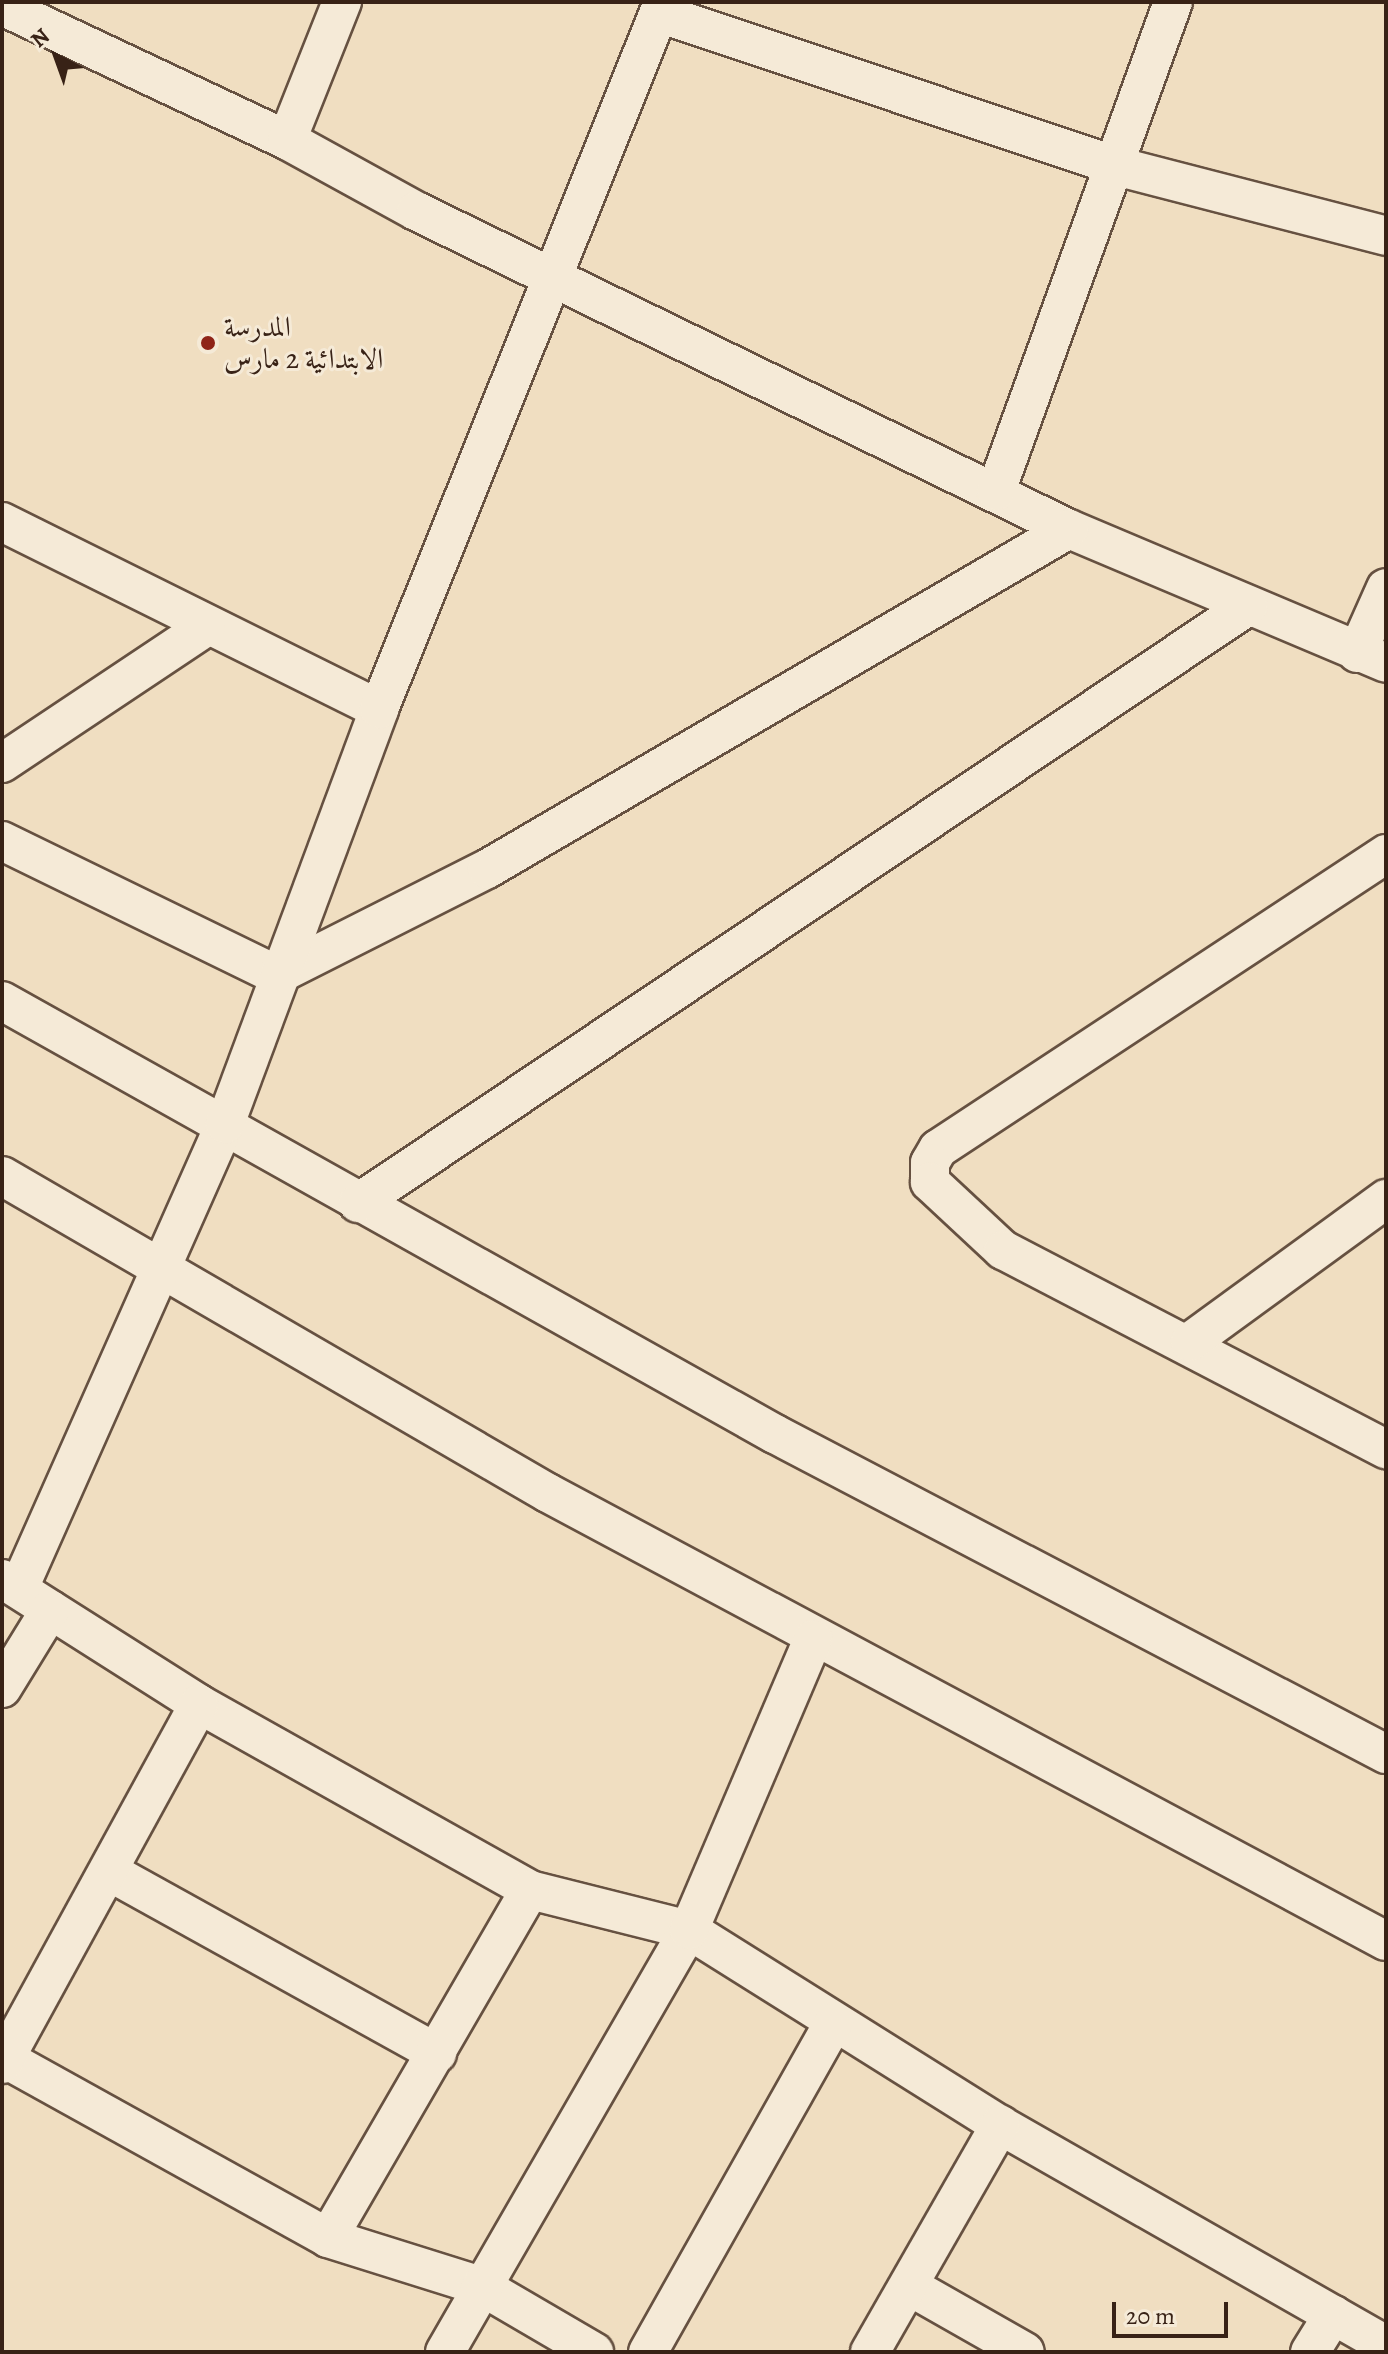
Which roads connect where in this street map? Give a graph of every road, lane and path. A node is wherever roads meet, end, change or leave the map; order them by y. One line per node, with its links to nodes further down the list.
1 (342, 2): 5 (street)
2 (1173, 2): 6 (street)
3 (2, 6): 5 (street)
4 (661, 8): 6 (street); 8 (street)
5 (287, 140): 8 (street)
6 (1116, 166): 7 (street); 9 (street)
7 (1386, 236)
8 (553, 278): 9 (street); 16 (street)
9 (996, 491): 11 (street)
10 (2, 522): 14 (street)
11 (1069, 529): 13 (street); 20 (street)
12 (1386, 588): 15 (street)
13 (1248, 606): 15 (street); 25 (street)
14 (206, 627): 16 (street); 17 (street)
15 (1371, 658)
16 (379, 709): 20 (street)
17 (2, 763)
18 (2, 841): 20 (street)
19 (1386, 854): 27 (street)
20 (277, 975): 22 (street)
21 (2, 1001): 22 (street)
22 (225, 1124): 25 (street); 26 (street)
23 (2, 1176): 26 (street)
24 (1385, 1201): 27 (street)
25 (358, 1203): 34 (street)
26 (164, 1268): 29 (street); 31 (street)
27 (1190, 1342): 28 (street)
28 (1386, 1449)
29 (10, 1583): 30 (street)
30 (50, 1610): 32 (street); 33 (street)
31 (813, 1639): 37 (street); 38 (street)
32 (2, 1688)
33 (199, 1704): 35 (street); 36 (street)
34 (1386, 1754)
35 (110, 1872): 40 (street); 41 (street)
36 (530, 1890): 37 (street); 40 (street)
37 (689, 1930): 39 (street); 44 (street)
38 (1386, 1941)
39 (834, 2022): 42 (street); 50 (street)
40 (437, 2053): 43 (street)
41 (3, 2060): 43 (street)
42 (1000, 2125): 45 (street); 46 (street)
43 (328, 2238): 44 (street)
44 (481, 2286): 48 (street); 49 (street)
45 (909, 2286): 51 (street); 52 (street)
46 (1333, 2315): 47 (street); 53 (street)
47 (1386, 2345)
48 (445, 2352)
49 (594, 2352)
50 (648, 2352)
51 (870, 2352)
52 (1025, 2352)
53 (1310, 2352)

